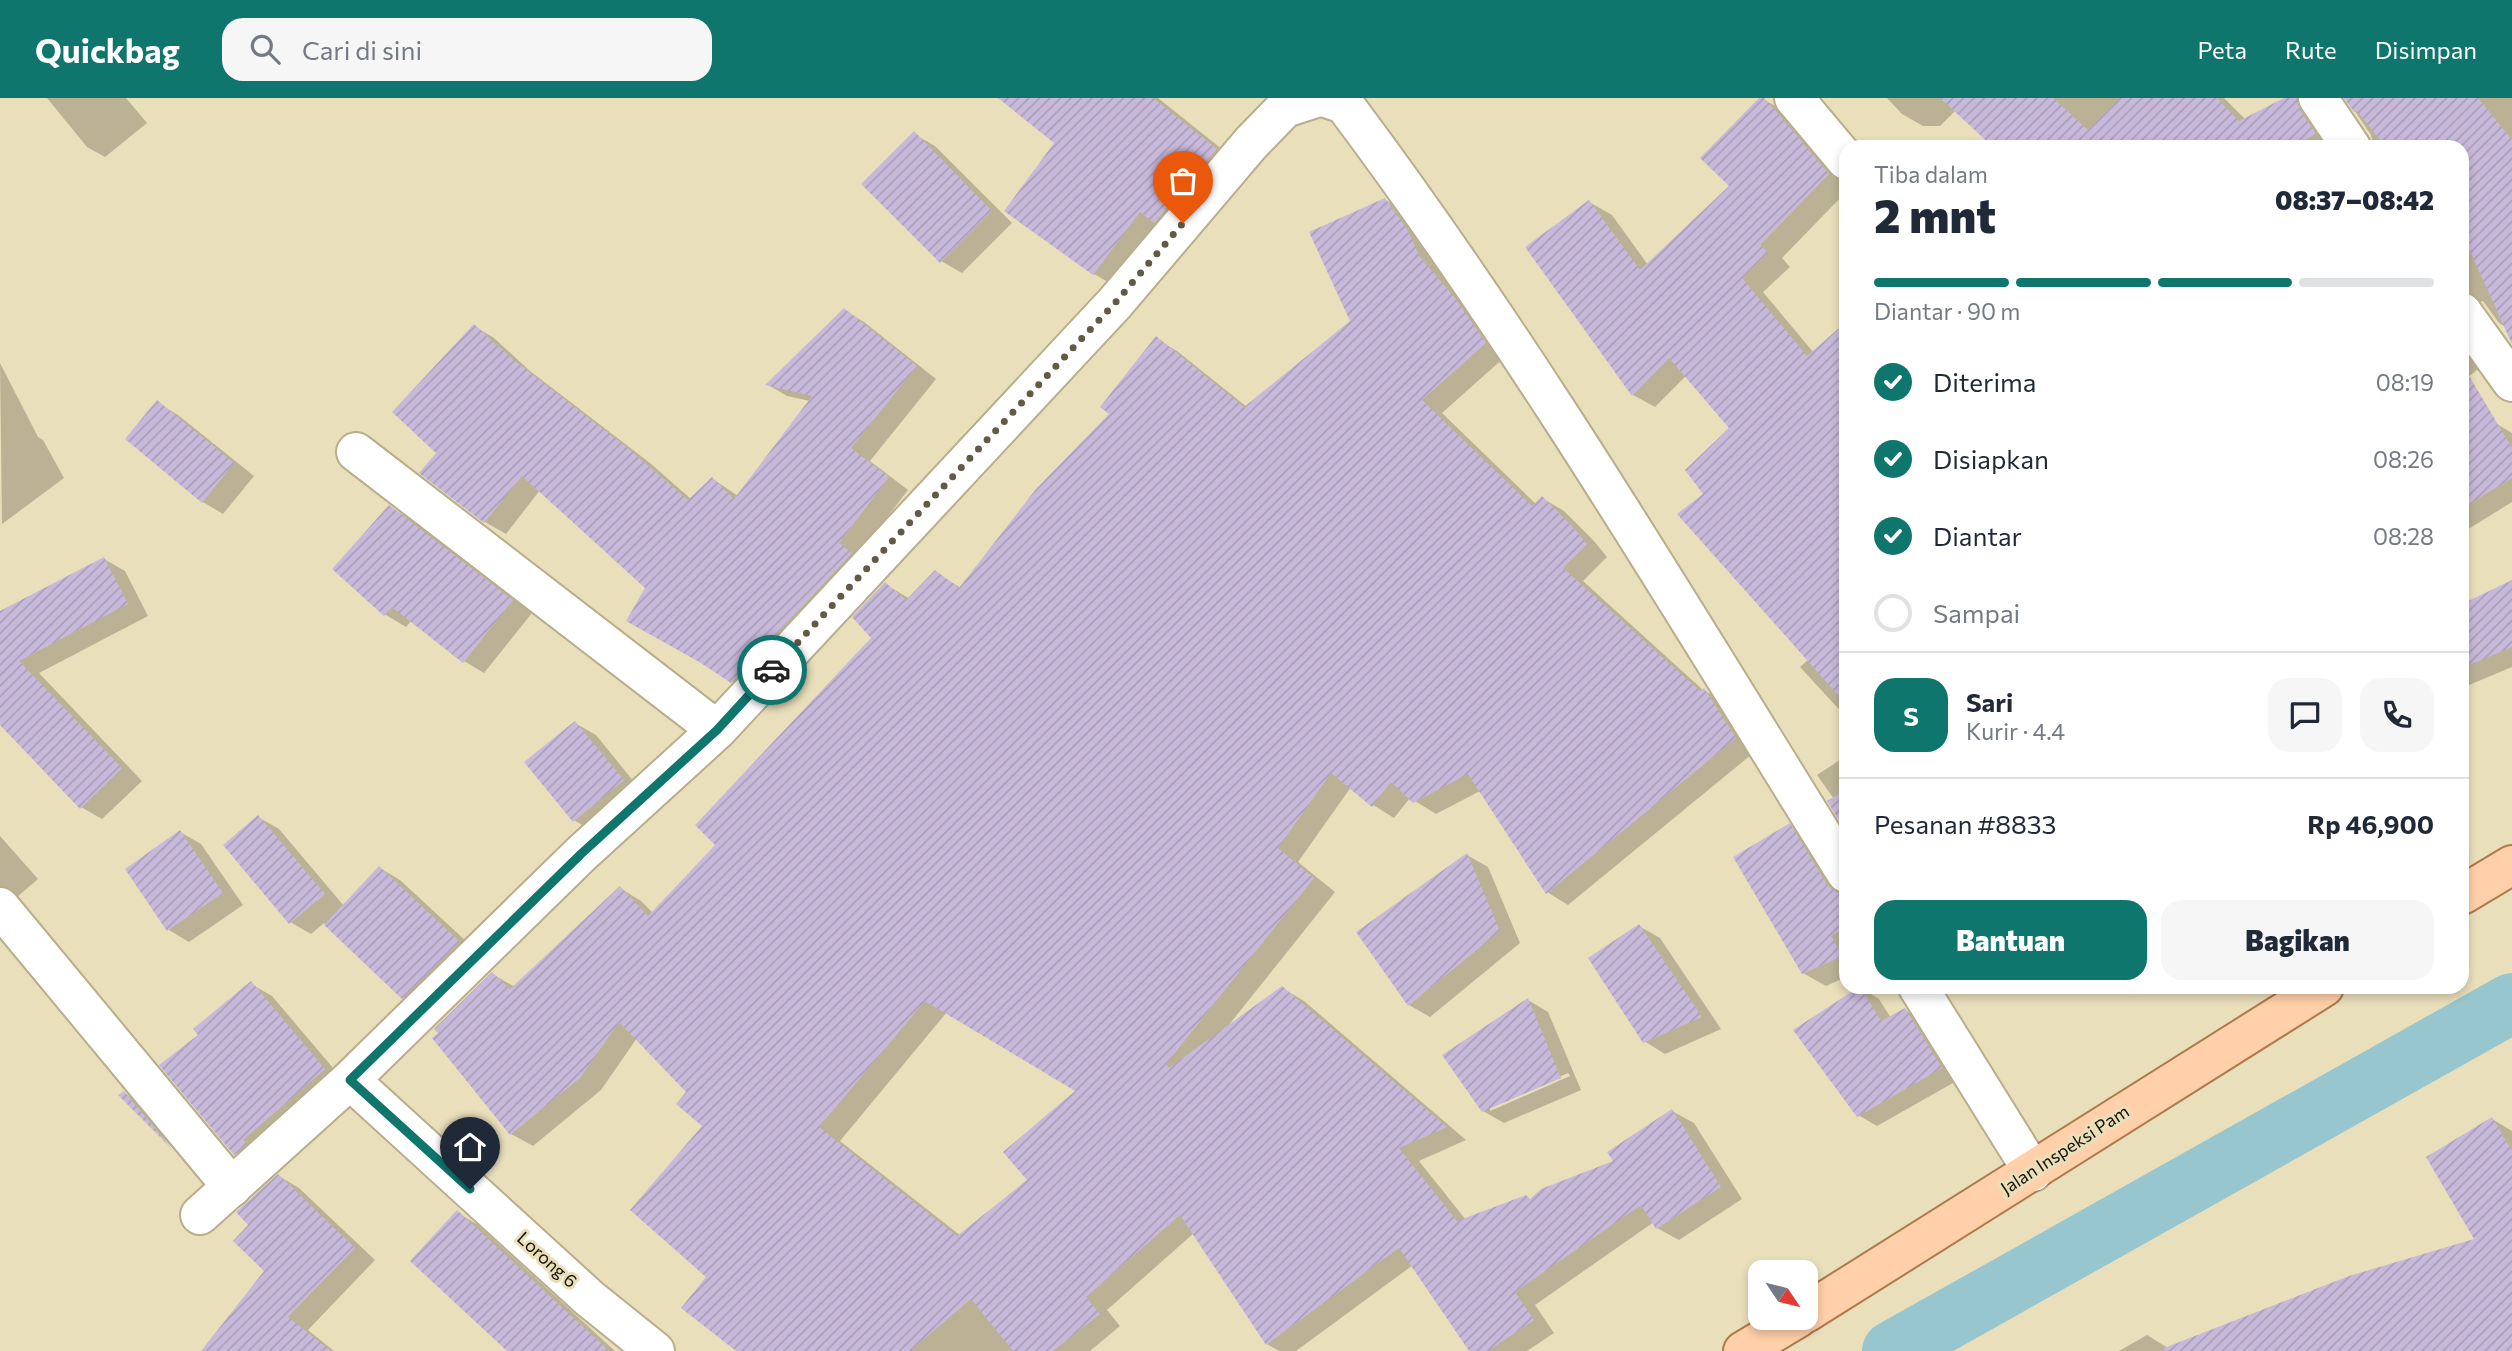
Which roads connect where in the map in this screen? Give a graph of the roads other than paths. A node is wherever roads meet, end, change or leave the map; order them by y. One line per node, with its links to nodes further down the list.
1 (1317, 98): 10 (street)
2 (1326, 98): 11 (street)
3 (1794, 98): 6 (street)
4 (2318, 98): 5 (street)
5 (2346, 140)
6 (1839, 152)
7 (2469, 322): 8 (street)
8 (2512, 382)
9 (356, 452): 10 (street)
10 (717, 730): 17 (street)
11 (1839, 862)
12 (2512, 865): 13 (main road)
13 (2469, 891)
14 (0, 907): 19 (street)
15 (1922, 994): 18 (street)
16 (2313, 994): 18 (main road, Jalan Inspeksi Pam)
17 (350, 1080): 19 (street); 23 (street, Lorong 6)
18 (2033, 1171): 21 (main road, Jalan Inspeksi Pam)
19 (232, 1186): 20 (street)
20 (200, 1215)
21 (1818, 1305)
22 (1778, 1330): 24 (main road)
23 (655, 1351)
24 (1743, 1351)

